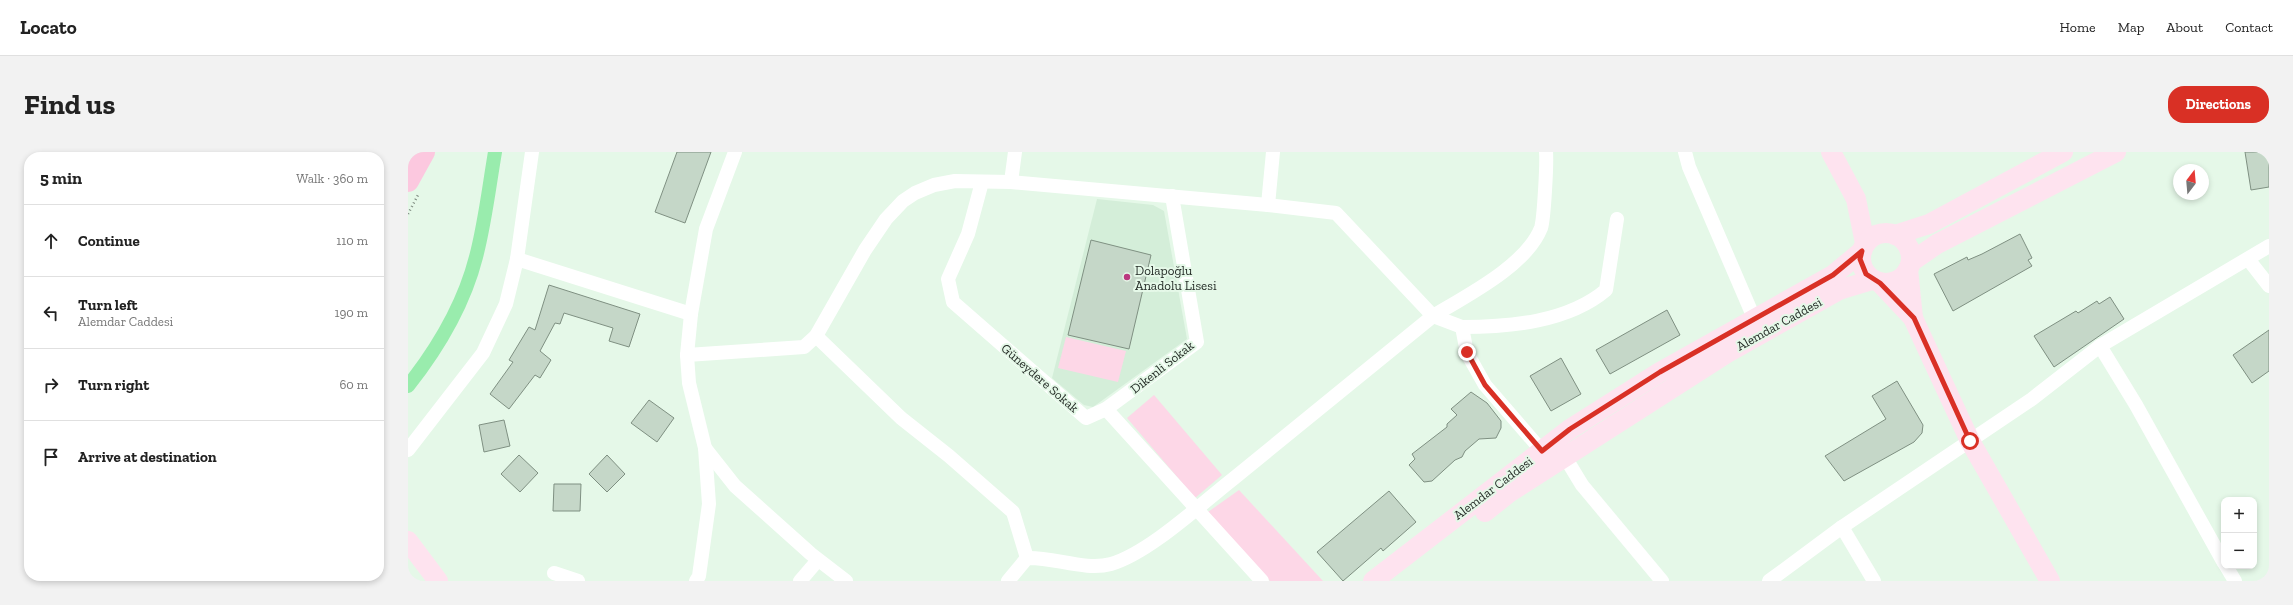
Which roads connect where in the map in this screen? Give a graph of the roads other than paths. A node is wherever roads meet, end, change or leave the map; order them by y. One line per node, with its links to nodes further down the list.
1 (424, 152): 11 (main road)
2 (532, 152): 21 (street)
3 (735, 152): 26 (street)
4 (1015, 152): 13 (street)
5 (1273, 152): 16 (street)
6 (1546, 152): 27 (street)
7 (1685, 152): 28 (street)
8 (1831, 152): 15 (main road)
9 (2063, 152): 18 (main road)
10 (2116, 152): 23 (main road)
11 (408, 181)
12 (982, 182): 13 (street); 31 (street); 34 (street, Güneydere Sokak)
13 (1011, 182): 14 (street)
14 (1172, 196): 16 (street); 34 (street, Dikenli Sokak)
15 (1856, 199): 18 (main road); 20 (main road)
16 (1268, 205): 27 (street)
17 (1617, 219): 30 (street)
18 (1891, 234): 20 (main road); 23 (main road)
19 (2269, 246): 22 (street)
20 (1863, 247): 24 (main road); 28 (main road, Alemdar Caddesi)
21 (518, 259): 26 (street); 37 (street)
22 (2248, 259): 25 (street); 32 (street)
23 (1910, 266): 24 (main road); 29 (main road)
24 (1876, 281): 29 (main road); 39 (main road, Alemdar Caddesi)
25 (2269, 286)
26 (690, 314): 33 (street)
27 (1433, 316): 30 (street); 40 (street)
28 (1754, 318): 38 (main road, Alemdar Caddesi)
29 (1914, 318): 35 (main road)
30 (1462, 327): 38 (street)
31 (816, 336): 33 (street); 43 (street)
32 (2100, 346): 35 (street); 44 (street)
33 (687, 355): 36 (street)
34 (1106, 409): 40 (street)
35 (1970, 441): 41 (street); 60 (main road)
36 (705, 448): 45 (street); 50 (street)
37 (408, 450)
38 (1542, 451): 55 (main road, Alemdar Caddesi)
39 (1565, 457): 56 (main road, Alemdar Caddesi); 57 (street)
40 (1196, 508): 43 (street); 54 (street)
41 (1842, 527): 58 (street); 59 (street)
42 (408, 542): 48 (main road)
43 (1027, 558): 53 (street)
44 (2221, 558)
45 (818, 560): 51 (street); 52 (street)
46 (2228, 569): 61 (street)
47 (554, 573): 49 (street)
48 (438, 581)
49 (578, 581)
50 (696, 581)
51 (800, 581)
52 (846, 581)
53 (1008, 581)
54 (1262, 581)
55 (1372, 581)
56 (1394, 581)
57 (1662, 581)
58 (1769, 581)
59 (1874, 581)
60 (2050, 581)
61 (2235, 581)

